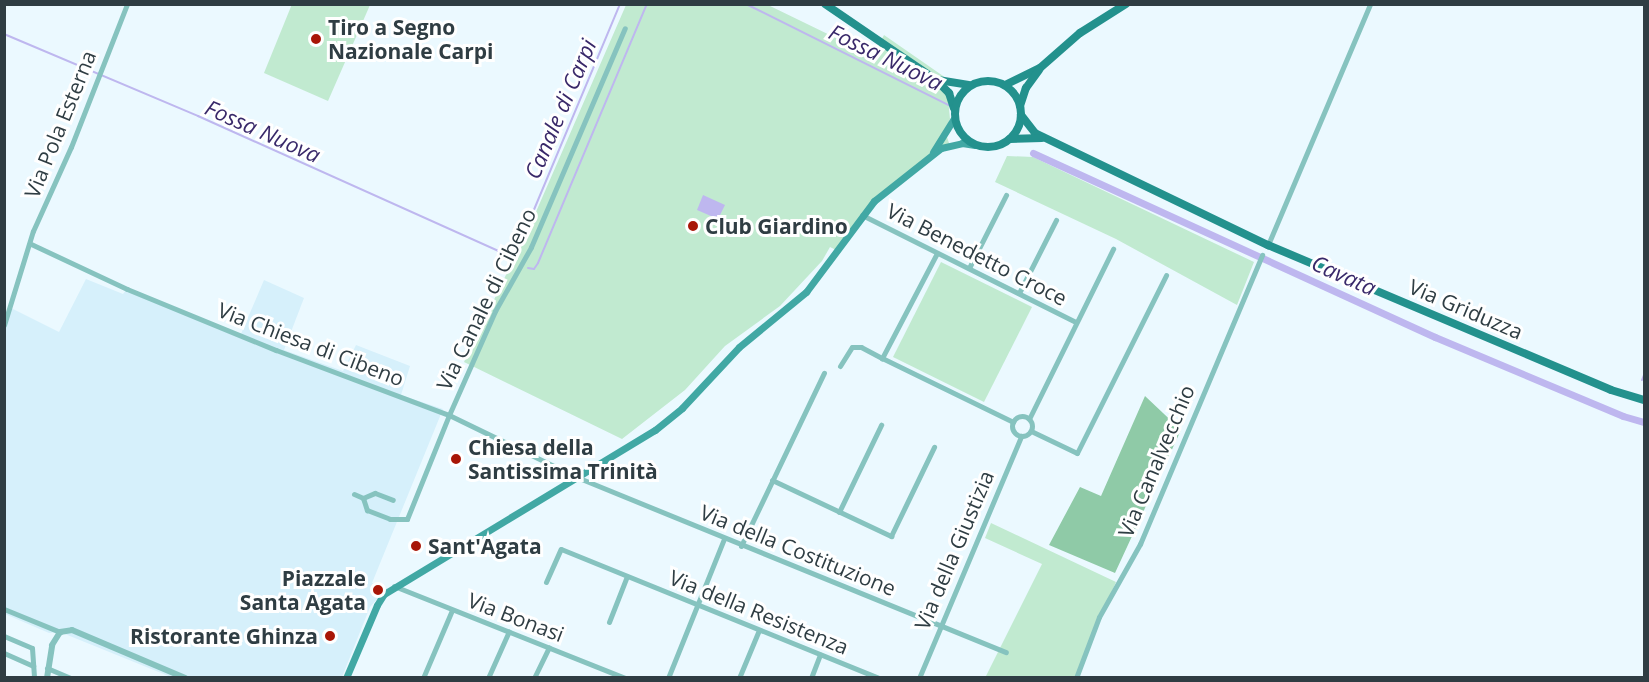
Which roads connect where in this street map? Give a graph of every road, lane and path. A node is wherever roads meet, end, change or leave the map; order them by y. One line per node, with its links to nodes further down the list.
1 (127, 4): 21 (street, Via Pola Esterna)
2 (825, 4): 7 (main road)
3 (1126, 4): 6 (main road)
4 (1370, 4): 20 (street)
5 (625, 28): 34 (street, Via Canale di Cibeno)
6 (1040, 68): 9 (main road); 11 (main road)
7 (936, 79): 8 (main road); 10 (main road)
8 (969, 85): 9 (main road); 10 (main road)
9 (1005, 85): 11 (main road)
10 (954, 108): 12 (main road)
11 (1021, 111): 13 (main road, Via Griduzza); 14 (main road)
12 (954, 118): 15 (main road); 16 (main road)
13 (1047, 138): 14 (main road, Via Griduzza); 33 (main road, Via Griduzza)
14 (1009, 139): 15 (main road)
15 (975, 145): 16 (main road)
16 (930, 156): 18 (main road)
17 (1005, 195): 25 (street)
18 (862, 215): 23 (street, Via Benedetto Croce); 41 (main road)
19 (1056, 220): 27 (street)
20 (1270, 240)
21 (31, 244): 29 (street, Via Pola Esterna); 34 (street, Via Chiesa di Cibeno)
22 (1113, 249): 28 (street)
23 (937, 253): 25 (street, Via Benedetto Croce); 30 (street)
24 (1262, 255): 81 (street, Via Canalvecchio)
25 (969, 268): 27 (street, Via Benedetto Croce)
26 (1166, 274): 38 (street)
27 (1019, 293): 28 (street, Via Benedetto Croce)
28 (1076, 322): 35 (street)
29 (4, 325)
30 (882, 358): 31 (street); 36 (street)
31 (840, 366)
32 (824, 374): 42 (street)
33 (1644, 400)
34 (449, 415): 41 (street, Via Chiesa di Cibeno); 44 (street, Via Canale di Cibeno)
35 (1029, 419): 36 (street); 38 (street)
36 (1013, 422): 39 (street)
37 (881, 425): 46 (street)
38 (1031, 431): 39 (street)
39 (1021, 436): 56 (street, Via della Giustizia)
40 (934, 447): 46 (street)
41 (579, 478): 47 (street, Via della Costituzione); 51 (main road)
42 (772, 480): 46 (street); 48 (street)
43 (354, 494): 44 (street)
44 (363, 498): 45 (street)
45 (393, 500)
46 (839, 512)
47 (724, 539): 48 (street, Via della Costituzione); 52 (street)
48 (741, 546): 56 (street, Via della Costituzione)
49 (627, 576): 50 (street, Via della Resistenza); 52 (street, Via della Resistenza); 55 (street)
50 (546, 582)
51 (394, 586): 54 (street, Via Bonasi); 71 (main road)
52 (697, 604): 57 (street, Via della Resistenza); 76 (street)
53 (4, 609): 59 (street)
54 (453, 610): 58 (street, Via Bonasi); 72 (street)
55 (609, 621)
56 (939, 624): 62 (street, Via della Costituzione); 80 (street, Via della Giustizia)
57 (759, 630): 64 (street, Via della Resistenza); 77 (street)
58 (509, 631): 61 (street, Via Bonasi); 73 (street)
59 (60, 632): 66 (street); 70 (street)
60 (4, 636): 65 (street)
61 (549, 647): 74 (street); 75 (street, Via Bonasi)
62 (1006, 652)
63 (4, 654): 65 (street)
64 (820, 655): 78 (street); 79 (street, Via della Resistenza)
65 (33, 666): 68 (street)
66 (47, 668): 67 (street); 69 (street)
67 (66, 677)
68 (34, 678)
69 (47, 678)
70 (185, 678)
71 (346, 678)
72 (423, 678)
73 (488, 678)
74 (534, 678)
75 (625, 678)
76 (668, 678)
77 (739, 678)
78 (811, 678)
79 (879, 678)
80 (919, 678)
81 (1076, 678)

